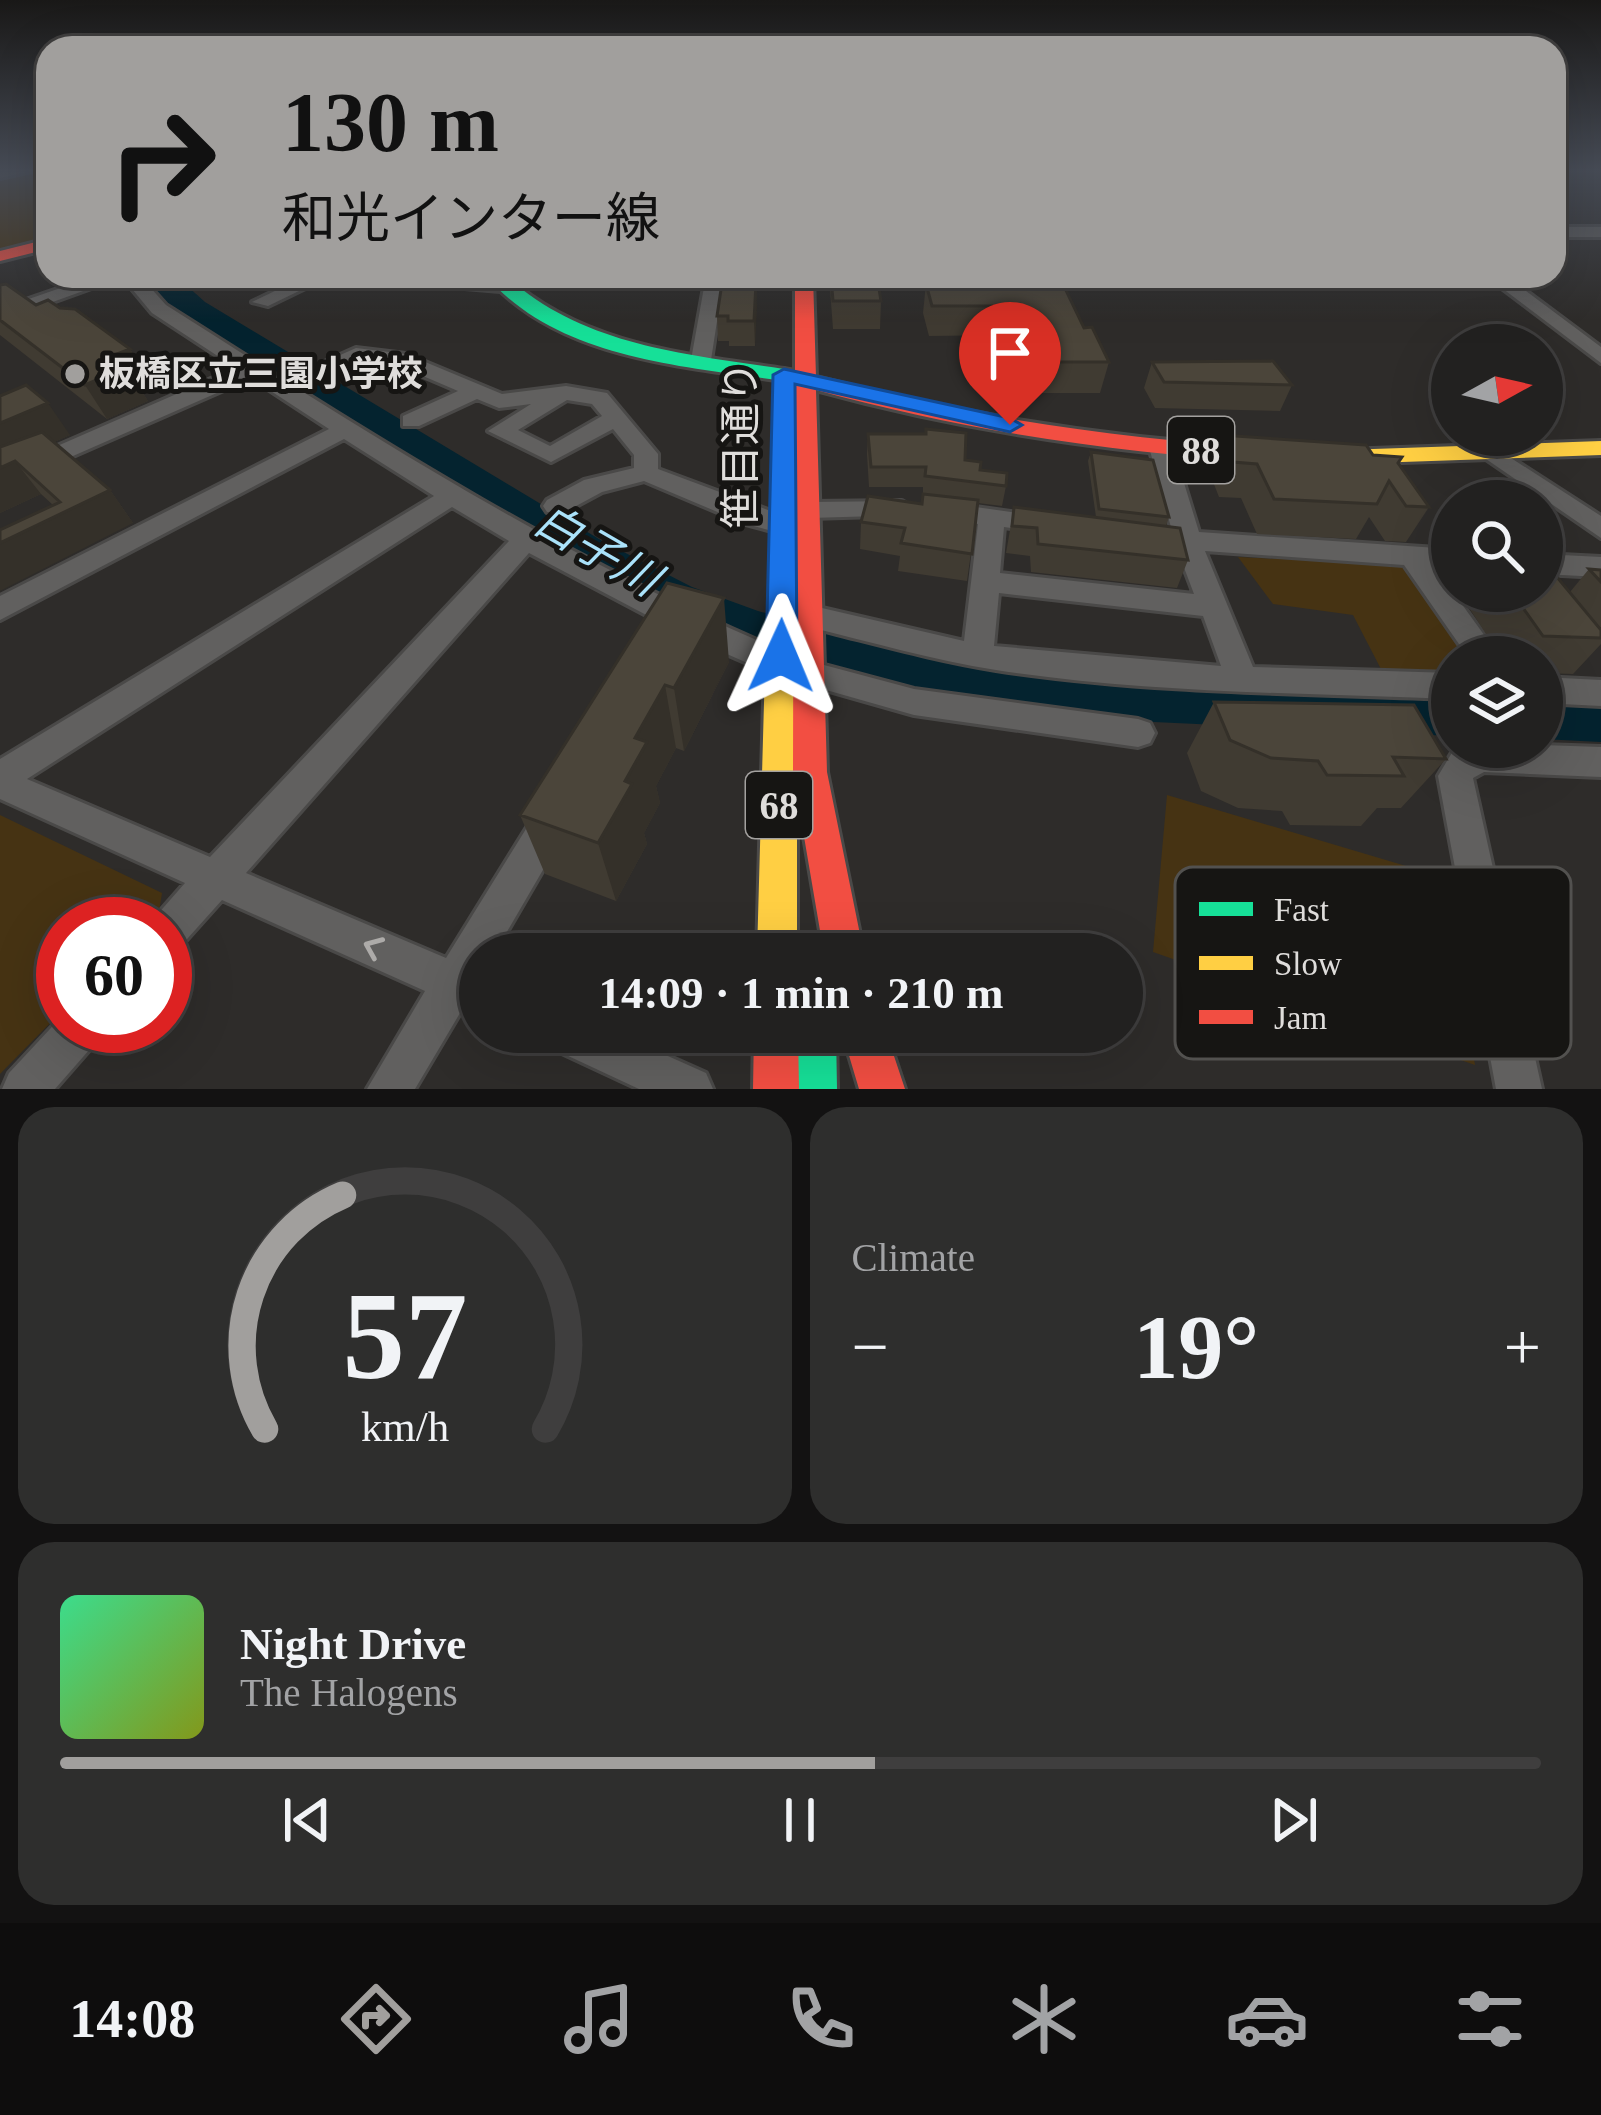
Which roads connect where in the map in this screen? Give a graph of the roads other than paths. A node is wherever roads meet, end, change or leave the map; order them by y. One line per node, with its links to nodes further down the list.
1 (1566, 232): 2 (street)
2 (1601, 232)
3 (36, 247): 4 (main road)
4 (0, 256)
5 (78, 288): 14 (street)
6 (141, 288): 18 (street)
7 (293, 288): 13 (street)
8 (507, 288): 16 (main road)
9 (714, 288): 16 (street)
10 (786, 288): 19 (main road, 笹目通り / 68)
11 (803, 288): 19 (main road, 笹目通り / 68)
12 (1512, 288): 15 (street)
13 (261, 302)
14 (0, 315)
15 (1601, 357)
16 (701, 360): 19 (main road)
17 (322, 368): 20 (street)
18 (253, 369): 24 (street); 31 (street)
19 (796, 378): 25 (main road, 88); 34 (main road, 笹目通り / 68); 36 (main road, 笹目通り / 68)
20 (475, 392): 21 (street); 23 (street)
21 (566, 393): 22 (street); 22 (street)
22 (614, 419): 30 (street)
23 (411, 421)
24 (346, 429): 32 (street); 48 (street)
25 (1161, 446): 28 (main road, 88); 41 (street)
26 (1601, 448): 27 (main road, 88)
27 (1563, 450)
28 (1431, 455)
29 (1498, 456): 38 (street)
30 (646, 472): 33 (street); 36 (street)
31 (0, 480)
32 (452, 496): 40 (street); 62 (street)
33 (556, 506)
34 (810, 510): 35 (street); 49 (main road, 笹目通り / 68)
35 (992, 517): 37 (street); 46 (street)
36 (783, 524): 49 (main road, 笹目通り / 68)
37 (1080, 529)
38 (1601, 529)
39 (1124, 535): 41 (street)
40 (524, 542): 50 (street); 65 (street)
41 (1189, 544): 42 (street); 47 (street)
42 (1413, 556): 43 (street); 51 (street)
43 (1431, 557)
44 (1563, 565): 45 (street)
45 (1601, 567)
46 (986, 582): 47 (street); 52 (street)
47 (1214, 607): 55 (street)
48 (0, 609)
49 (799, 618): 52 (street); 54 (main road, 68)
50 (672, 620): 53 (street); 54 (street)
51 (1470, 636)
52 (978, 655): 55 (street)
53 (650, 657)
54 (795, 664): 59 (street); 61 (main road, 68); 69 (main road, 68)
55 (1241, 677): 56 (street)
56 (1431, 685)
57 (1563, 691): 58 (street)
58 (1601, 693)
59 (1138, 733)
60 (1601, 762): 64 (street)
61 (810, 772): 67 (main road); 70 (main road, 68)
62 (0, 778): 65 (street)
63 (568, 792): 68 (street)
64 (1474, 867)
65 (214, 880): 66 (street); 71 (street, one-way to 65)
66 (192, 904)
67 (812, 931)
68 (495, 933)
69 (778, 933)
70 (840, 933)
71 (459, 985)
72 (459, 998): 80 (street)
73 (58, 1053): 79 (street)
74 (610, 1053): 81 (street)
75 (776, 1053): 82 (main road)
76 (814, 1053): 83 (main road)
77 (871, 1053): 84 (main road)
78 (1513, 1059): 85 (street)
79 (25, 1089)
80 (390, 1089)
81 (689, 1089)
82 (776, 1089)
83 (814, 1089)
84 (882, 1089)
85 (1519, 1089)

